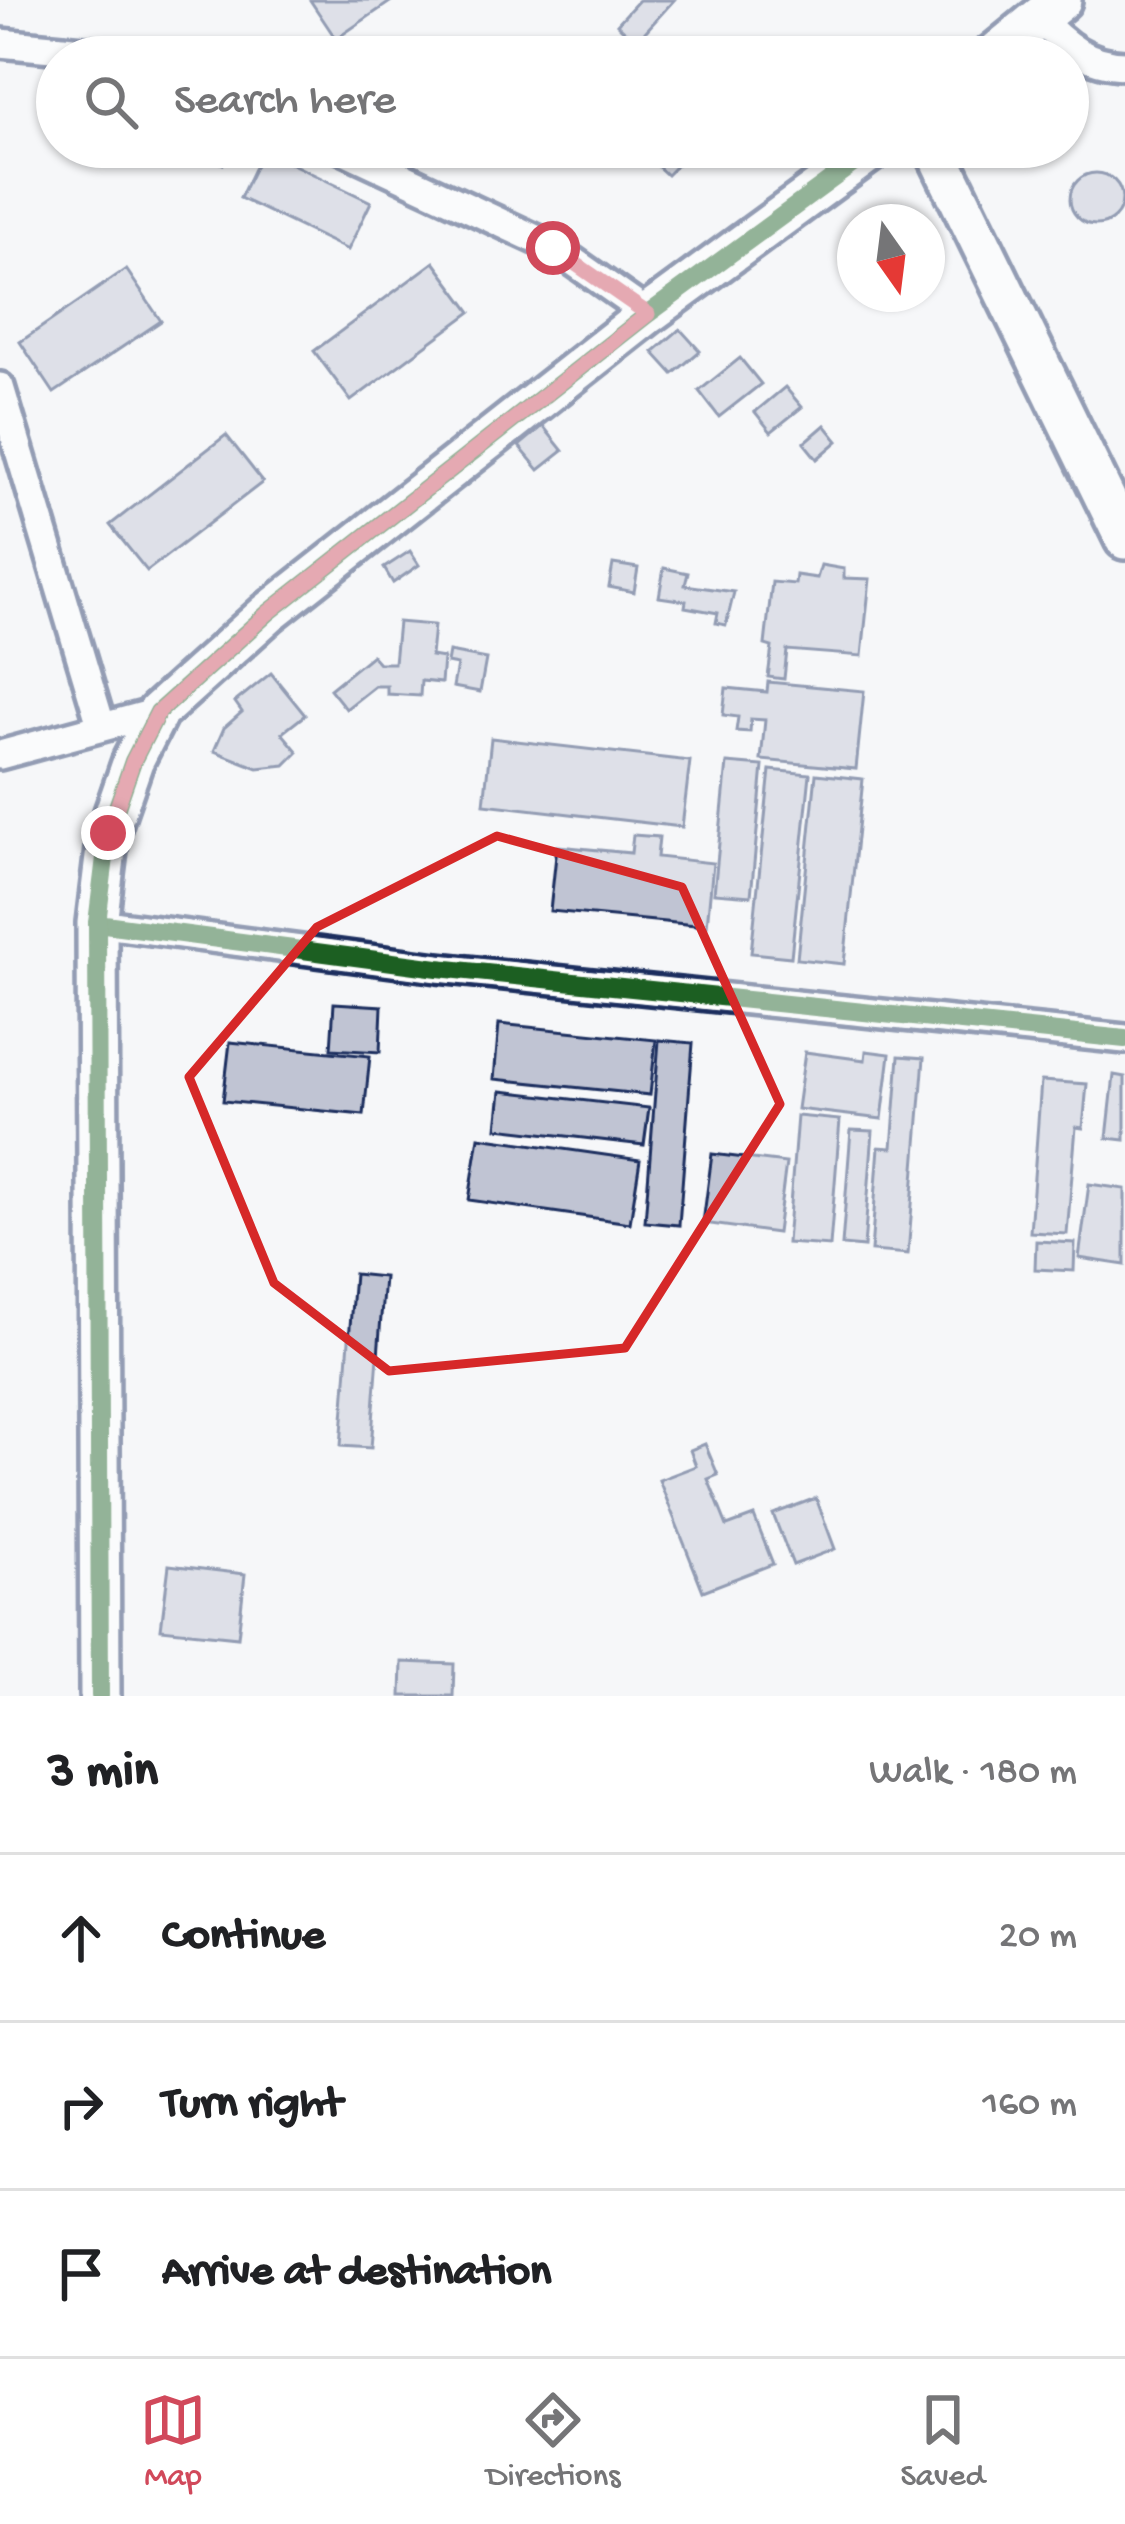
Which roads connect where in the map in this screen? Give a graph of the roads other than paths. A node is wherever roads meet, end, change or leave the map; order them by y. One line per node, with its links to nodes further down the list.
1 (1050, 9): 2 (street)
2 (1017, 36)
3 (0, 43): 4 (street)
4 (36, 46)
5 (1089, 59): 6 (street)
6 (1125, 65)
7 (383, 168): 10 (street)
8 (847, 168): 10 (street)
9 (944, 168): 12 (street)
10 (648, 314): 13 (street)
11 (0, 387): 14 (street)
12 (1125, 539)
13 (158, 712): 14 (street); 16 (street)
14 (101, 725): 15 (street)
15 (0, 754)
16 (97, 923): 17 (street); 18 (street)
17 (1125, 1040)
18 (100, 1696)

